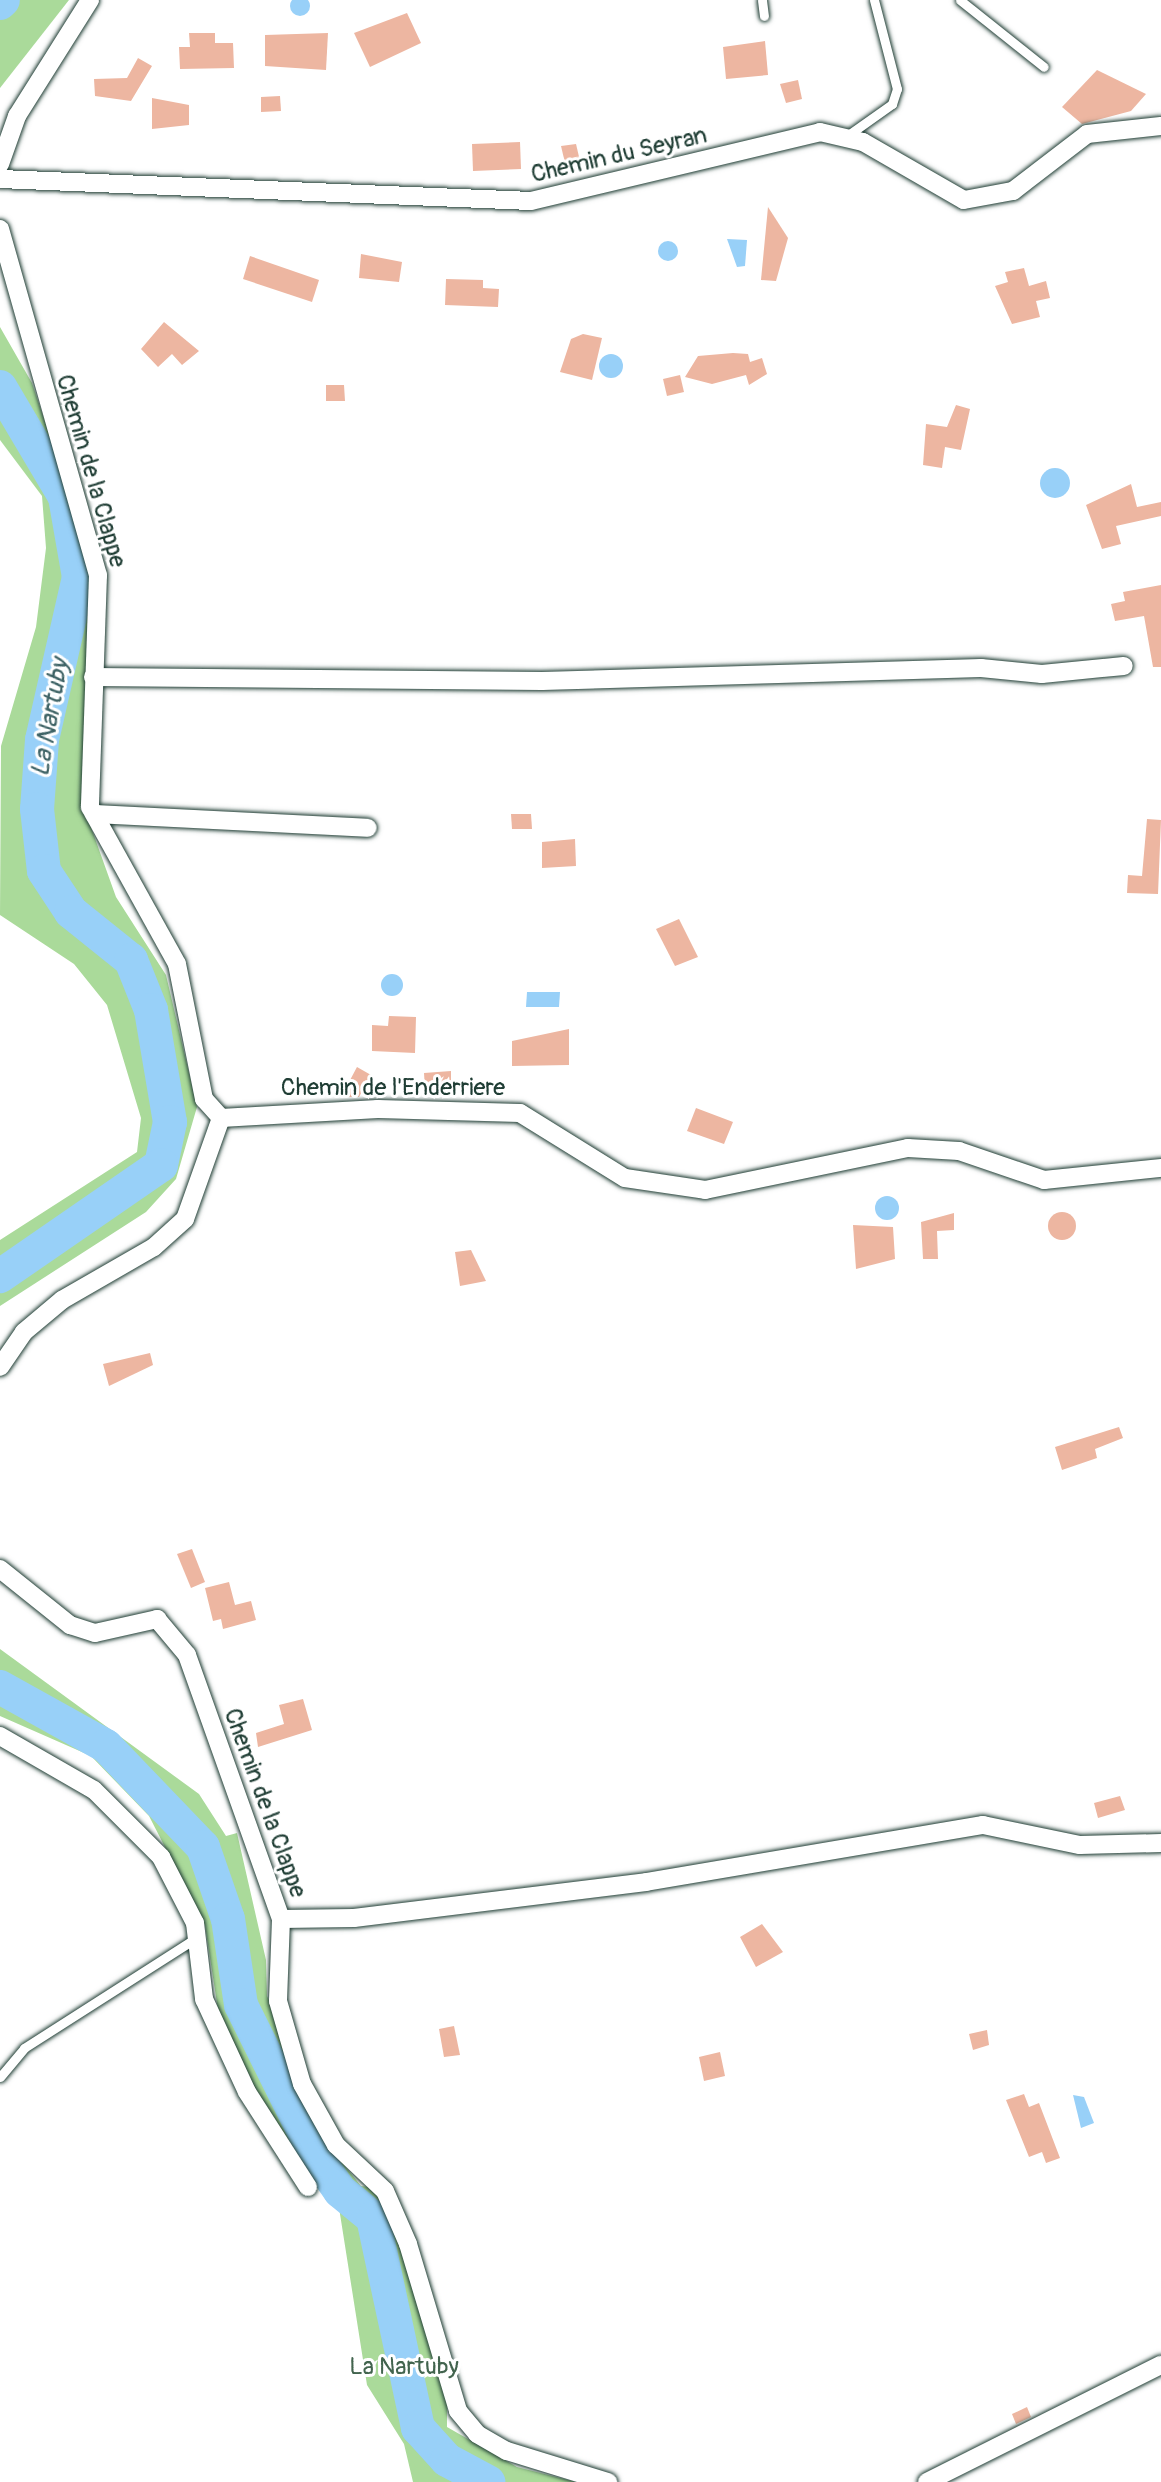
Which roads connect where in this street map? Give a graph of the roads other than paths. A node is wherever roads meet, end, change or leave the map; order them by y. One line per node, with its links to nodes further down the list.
1 (90, 0): 9 (street)
2 (762, 0): 5 (lane)
3 (874, 0): 8 (lane)
4 (960, 0): 6 (lane)
5 (764, 16)
6 (1044, 67)
7 (1161, 126): 8 (street, Chemin du Seyran)
8 (844, 138): 10 (street, Chemin du Seyran)
9 (0, 164)
10 (0, 179)
11 (0, 229): 13 (street, Chemin de la Clappe)
12 (1124, 666): 13 (street)
13 (93, 677): 14 (street, Chemin de la Clappe)
14 (94, 814): 15 (street); 16 (street, Chemin de la Clappe)
15 (368, 828)
16 (221, 1118): 17 (street, Chemin de l'Enderriere); 18 (street)
17 (1161, 1168)
18 (0, 1367)
19 (0, 1569): 22 (street, Chemin de la Clappe)
20 (0, 1736): 23 (street)
21 (1161, 1843): 22 (street)
22 (281, 1919): 28 (street, Chemin de la Clappe)
23 (196, 1938): 24 (lane); 25 (street)
24 (0, 2077)
25 (308, 2187)
26 (1161, 2365): 27 (street)
27 (950, 2477): 29 (street)
28 (608, 2482)
29 (927, 2482)

